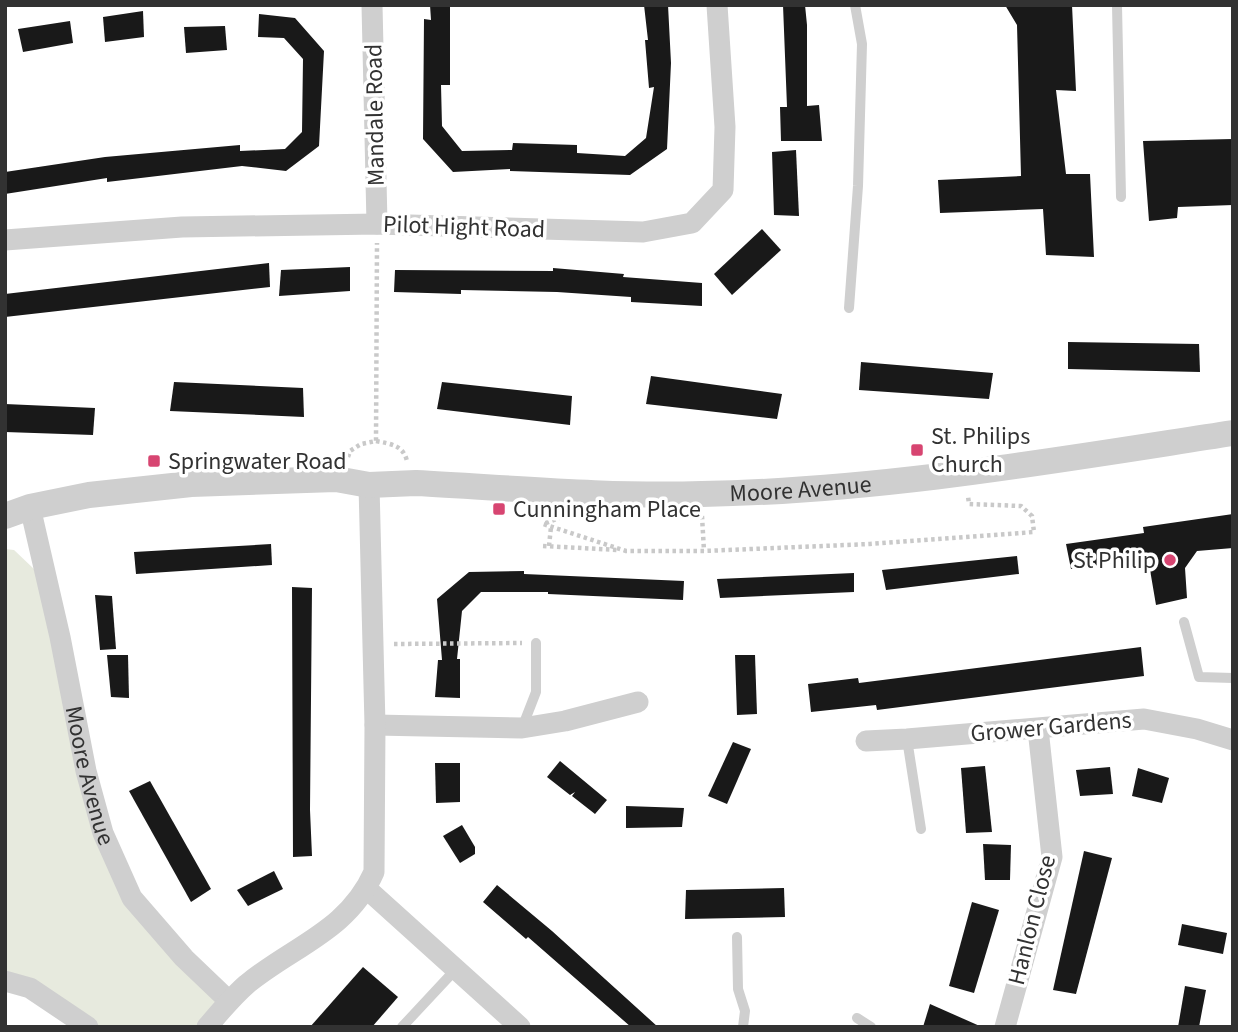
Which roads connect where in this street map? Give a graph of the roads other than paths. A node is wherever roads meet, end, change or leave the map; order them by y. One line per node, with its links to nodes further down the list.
1 (372, 5): 6 (street, Mandale Road)
2 (717, 5): 6 (street, Pilot Hight Road)
3 (855, 5): 8 (lane)
4 (1117, 5): 5 (lane)
5 (1121, 197)
6 (377, 224): 7 (street, Pilot Hight Road)
7 (5, 240)
8 (849, 308)
9 (1233, 433): 10 (street, Moore Avenue)
10 (369, 485): 11 (street, Moore Avenue); 17 (street)
11 (30, 508): 12 (street, Moore Avenue); 28 (street, Moore Avenue)
12 (5, 516)
13 (1184, 622): 15 (lane)
14 (536, 643): 18 (lane)
15 (1233, 678)
16 (638, 702): 18 (street)
17 (375, 725): 18 (street); 24 (street)
18 (522, 728)
19 (1038, 729): 20 (street, Grower Gardens); 21 (street, Grower Gardens); 36 (street, Hanlon Close)
20 (907, 739): 22 (street, Grower Gardens); 23 (lane)
21 (1233, 740)
22 (866, 741)
23 (920, 829)
24 (367, 889): 26 (street); 28 (street)
25 (737, 937): 34 (lane)
26 (457, 968): 32 (lane); 33 (street)
27 (5, 981): 30 (street)
28 (229, 1001): 31 (street)
29 (857, 1018): 35 (lane)
30 (88, 1027)
31 (206, 1027)
32 (402, 1027)
33 (520, 1027)
34 (743, 1027)
35 (871, 1027)
36 (1005, 1027)

